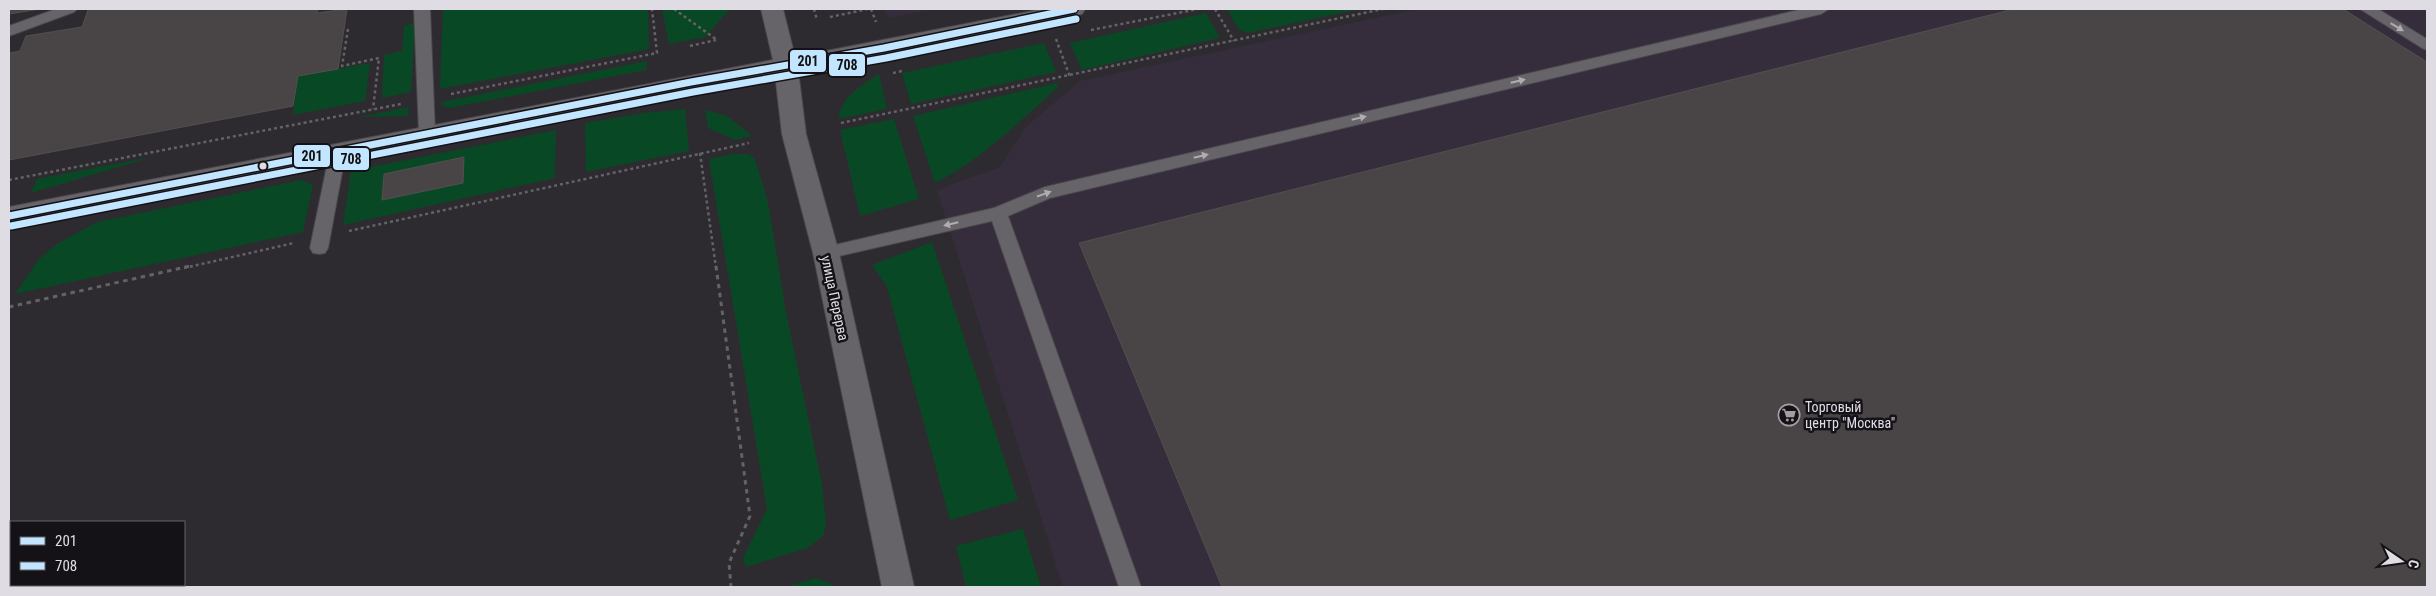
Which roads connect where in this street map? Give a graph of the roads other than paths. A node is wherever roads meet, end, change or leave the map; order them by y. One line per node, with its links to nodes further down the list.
1 (69, 9): 8 (lane)
2 (422, 9): 11 (lane)
3 (772, 9): 10 (street, улица Перерва)
4 (1074, 9): 7 (street)
5 (1821, 9): 13 (lane, one-way to 5)
6 (2368, 9): 9 (lane, one-way to 9)
7 (1050, 11): 10 (street)
8 (9, 31)
9 (2427, 45)
10 (786, 65): 11 (street); 16 (street, улица Перерва)
11 (426, 133): 12 (street)
12 (338, 151): 14 (street); 15 (lane)
13 (998, 213): 16 (lane, one-way to 16); 18 (lane)
14 (9, 216)
15 (320, 243)
16 (826, 253): 17 (street, улица Перерва)
17 (898, 587)
18 (1130, 587)

